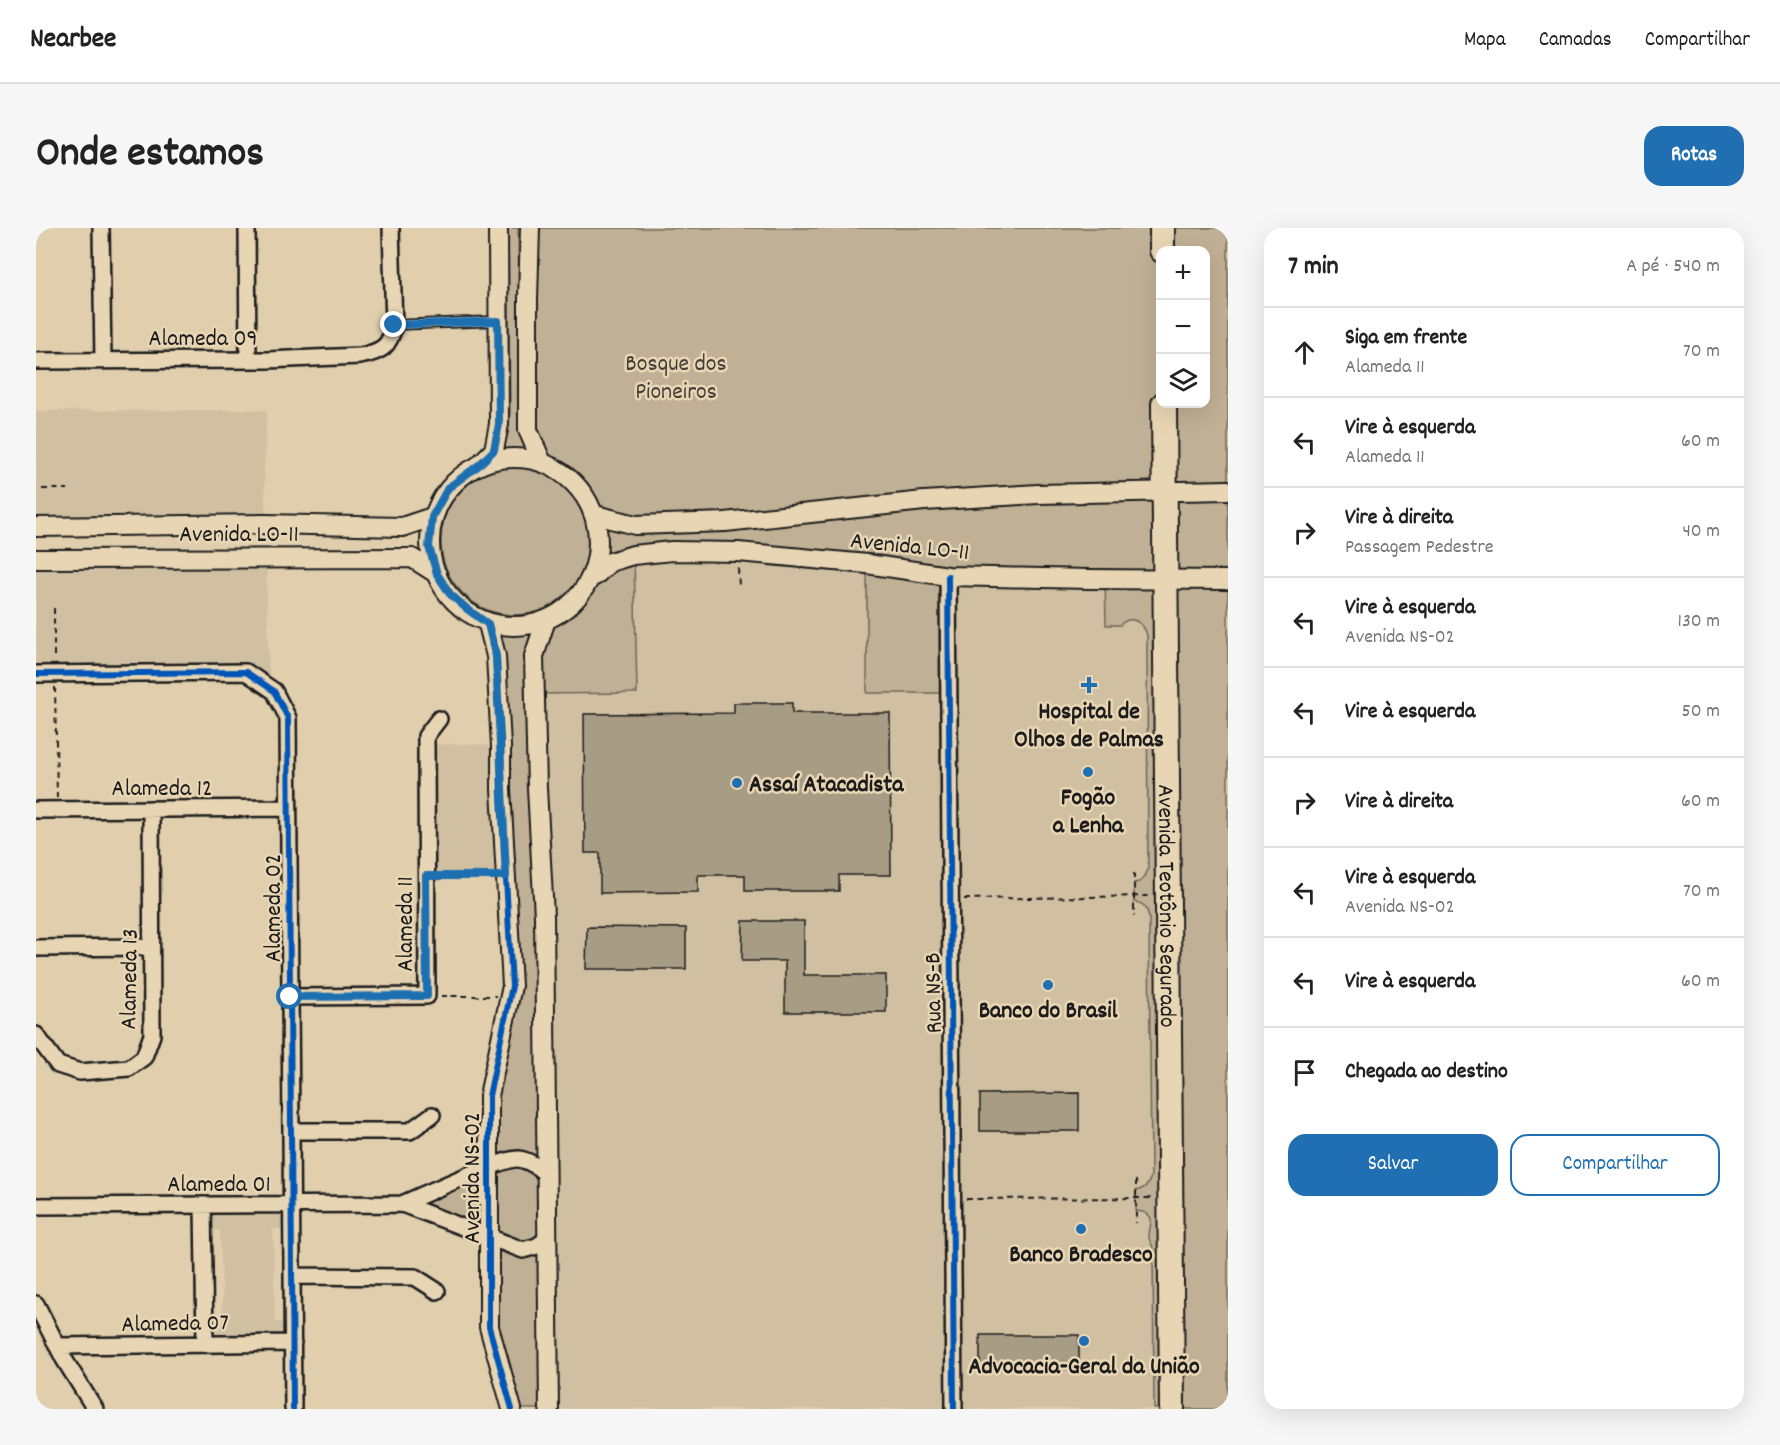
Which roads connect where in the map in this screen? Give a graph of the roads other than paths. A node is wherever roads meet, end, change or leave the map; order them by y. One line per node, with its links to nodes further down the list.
1 (101, 228): 12 (street)
2 (247, 228): 10 (street)
3 (392, 228): 9 (street)
4 (498, 228): 8 (street)
5 (530, 228): 14 (street)
6 (1162, 228): 7 (main road)
7 (1162, 246)
8 (498, 321): 9 (lane); 15 (street)
9 (394, 325): 10 (street, Alameda 09)
10 (248, 360): 12 (street, Alameda 09)
11 (36, 361): 12 (street, Alameda 09)
12 (103, 361)
13 (1164, 408): 17 (main road, Avenida Teotônio Segurado)
14 (541, 460): 15 (street); 18 (street)
15 (479, 465): 19 (street)
16 (1228, 490): 17 (street, Avenida LO-11)
17 (1166, 491): 18 (street, Avenida LO-11); 25 (main road, Avenida Teotônio Segurado)
18 (595, 515): 23 (street)
19 (432, 517): 20 (street, Avenida LO-11); 22 (street)
20 (36, 527)
21 (36, 559): 22 (street, Avenida LO-11)
22 (437, 574): 28 (street)
23 (595, 576): 24 (street, Avenida LO-11); 27 (street)
24 (948, 576): 25 (street, Avenida LO-11); 58 (street, Rua NS-B)
25 (1167, 579): 26 (street, Avenida LO-11); 59 (main road, Avenida Teotônio Segurado)
26 (1228, 580)
27 (545, 623): 28 (street); 41 (street)
28 (488, 624): 40 (street, Avenida NS-02)
29 (36, 674): 31 (street, Alameda 02)
30 (439, 719): 36 (street, Alameda 11)
31 (289, 808): 32 (street, Alameda 12); 36 (street, Alameda 02)
32 (151, 809): 33 (street, Alameda 12); 34 (street, Alameda 13)
33 (36, 810)
34 (152, 947): 35 (street); 37 (street, Alameda 13)
35 (36, 948)
36 (290, 997): 39 (street, Alameda 02)
37 (36, 1035)
38 (432, 1115): 39 (street)
39 (291, 1131): 44 (street, Alameda 02)
40 (489, 1168): 41 (street, Alameda 01); 42 (street, Alameda 01); 46 (street, Avenida NS-02)
41 (547, 1175): 47 (street)
42 (402, 1204): 44 (street, Alameda 01); 46 (street, Alameda 01)
43 (203, 1205): 44 (street, Alameda 01); 45 (street, Alameda 01); 52 (street)
44 (292, 1205): 48 (street, Alameda 02)
45 (36, 1206)
46 (489, 1237): 47 (street, Alameda 01); 56 (street, Avenida NS-02)
47 (548, 1238): 57 (street)
48 (292, 1276): 49 (street); 51 (street, Alameda 02)
49 (436, 1291)
50 (36, 1304): 53 (street)
51 (293, 1343): 52 (street, Alameda 07); 55 (street, Alameda 02)
52 (205, 1344): 53 (street, Alameda 07)
53 (57, 1346): 54 (street)
54 (95, 1409)
55 (293, 1409)
56 (512, 1409)
57 (549, 1409)
58 (954, 1409)
59 (1172, 1409)

